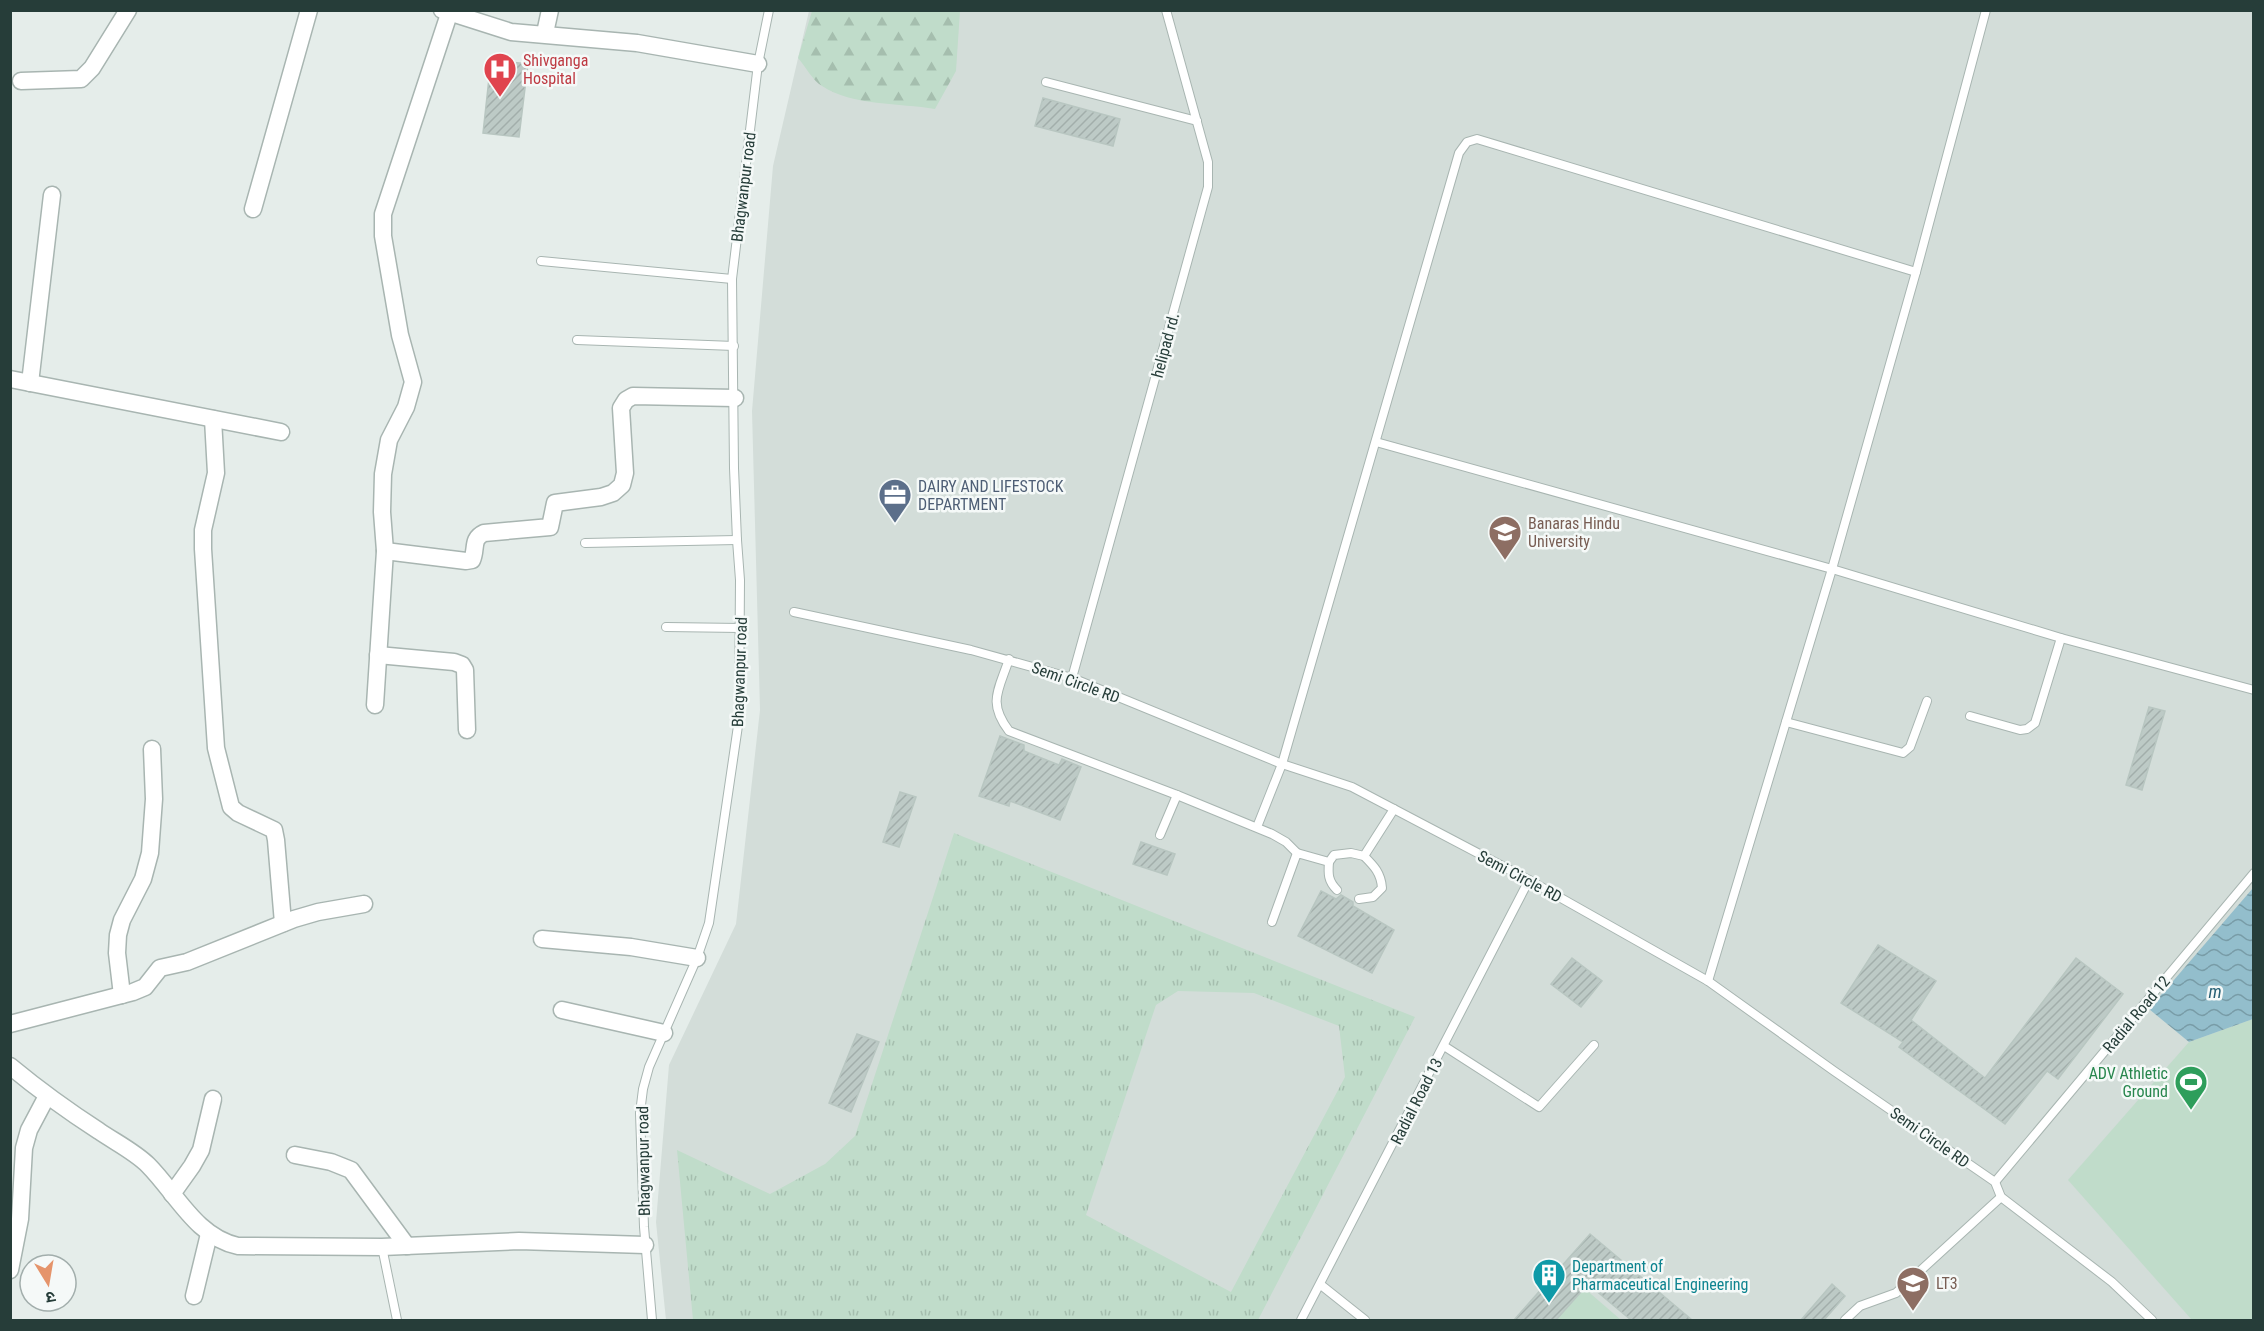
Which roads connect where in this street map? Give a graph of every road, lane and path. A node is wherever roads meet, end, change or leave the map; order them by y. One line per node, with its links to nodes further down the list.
1 (128, 10): 10 (street)
2 (309, 10): 14 (street)
3 (550, 10): 8 (street)
4 (770, 10): 9 (lane, Bhagwanpur road)
5 (1166, 10): 12 (lane, helipad rd.)
6 (1986, 10): 16 (lane)
7 (445, 12): 8 (street); 28 (street)
8 (545, 33): 9 (street)
9 (758, 64): 17 (lane, Bhagwanpur road)
10 (21, 81)
11 (1046, 82): 12 (lane)
12 (1197, 120): 36 (lane, helipad rd.)
13 (52, 195): 21 (street)
14 (253, 210)
15 (540, 261): 17 (lane)
16 (1916, 272): 25 (lane); 29 (lane)
17 (732, 279): 19 (lane, Bhagwanpur road)
18 (577, 340): 19 (lane)
19 (734, 346): 22 (lane, Bhagwanpur road)
20 (10, 379): 21 (street)
21 (30, 383): 23 (street)
22 (735, 398): 26 (lane, Bhagwanpur road); 28 (street)
23 (213, 419): 24 (street); 58 (street)
24 (281, 432)
25 (1376, 442): 29 (lane); 44 (lane)
26 (736, 540): 27 (lane); 32 (lane, Bhagwanpur road)
27 (585, 543)
28 (386, 551): 34 (street)
29 (1832, 569): 33 (lane); 41 (lane)
30 (794, 612): 35 (lane, Semi Circle RD)
31 (666, 627): 32 (lane)
32 (741, 628): 60 (lane, Bhagwanpur road)
33 (2061, 638): 37 (lane); 40 (lane)
34 (378, 655): 39 (street); 42 (street)
35 (1009, 659): 36 (lane, Semi Circle RD); 45 (lane)
36 (1072, 678): 44 (lane, Semi Circle RD)
37 (2253, 690)
38 (1927, 701): 41 (lane)
39 (375, 705)
40 (1970, 716)
41 (1786, 722): 61 (lane)
42 (467, 730)
43 (152, 749): 62 (street)
44 (1282, 764): 46 (lane, Semi Circle RD); 47 (lane)
45 (1177, 795): 47 (lane); 48 (lane)
46 (1394, 809): 50 (lane); 53 (lane, Semi Circle RD)
47 (1257, 827): 49 (lane)
48 (1160, 835)
49 (1297, 853): 51 (lane); 57 (lane)
50 (1364, 856): 51 (lane); 55 (lane)
51 (1329, 862): 54 (lane)
52 (2253, 873): 73 (lane, Radial Road 12)
53 (1529, 880): 61 (lane, Semi Circle RD); 67 (lane, Radial Road 13)
54 (1337, 890)
55 (1359, 899)
56 (364, 904): 58 (street)
57 (1272, 922)
58 (282, 923): 62 (street)
59 (542, 939): 60 (street)
60 (697, 958): 65 (lane, Bhagwanpur road)
61 (1708, 981): 73 (lane, Semi Circle RD)
62 (122, 995): 64 (street)
63 (562, 1010): 65 (street)
64 (10, 1024)
65 (664, 1033): 77 (lane, Bhagwanpur road)
66 (1594, 1045): 67 (lane)
67 (1444, 1046): 81 (lane, Radial Road 13)
68 (10, 1066): 69 (street)
69 (47, 1096): 72 (street); 74 (street)
70 (213, 1099): 74 (street)
71 (295, 1155): 78 (street)
72 (16, 1162): 80 (street)
73 (1995, 1182): 75 (lane)
74 (172, 1194): 76 (street)
75 (2001, 1197): 87 (lane); 88 (lane)
76 (209, 1234): 79 (street); 82 (street)
77 (645, 1245): 78 (street); 84 (lane, Bhagwanpur road)
78 (407, 1246): 79 (street)
79 (382, 1247): 83 (lane)
80 (10, 1270)
81 (1321, 1285): 85 (lane, Radial Road 13); 86 (lane)
82 (194, 1296)
83 (397, 1320)
84 (652, 1320)
85 (1301, 1320)
86 (1365, 1320)
87 (1845, 1320)
88 (2152, 1320)

